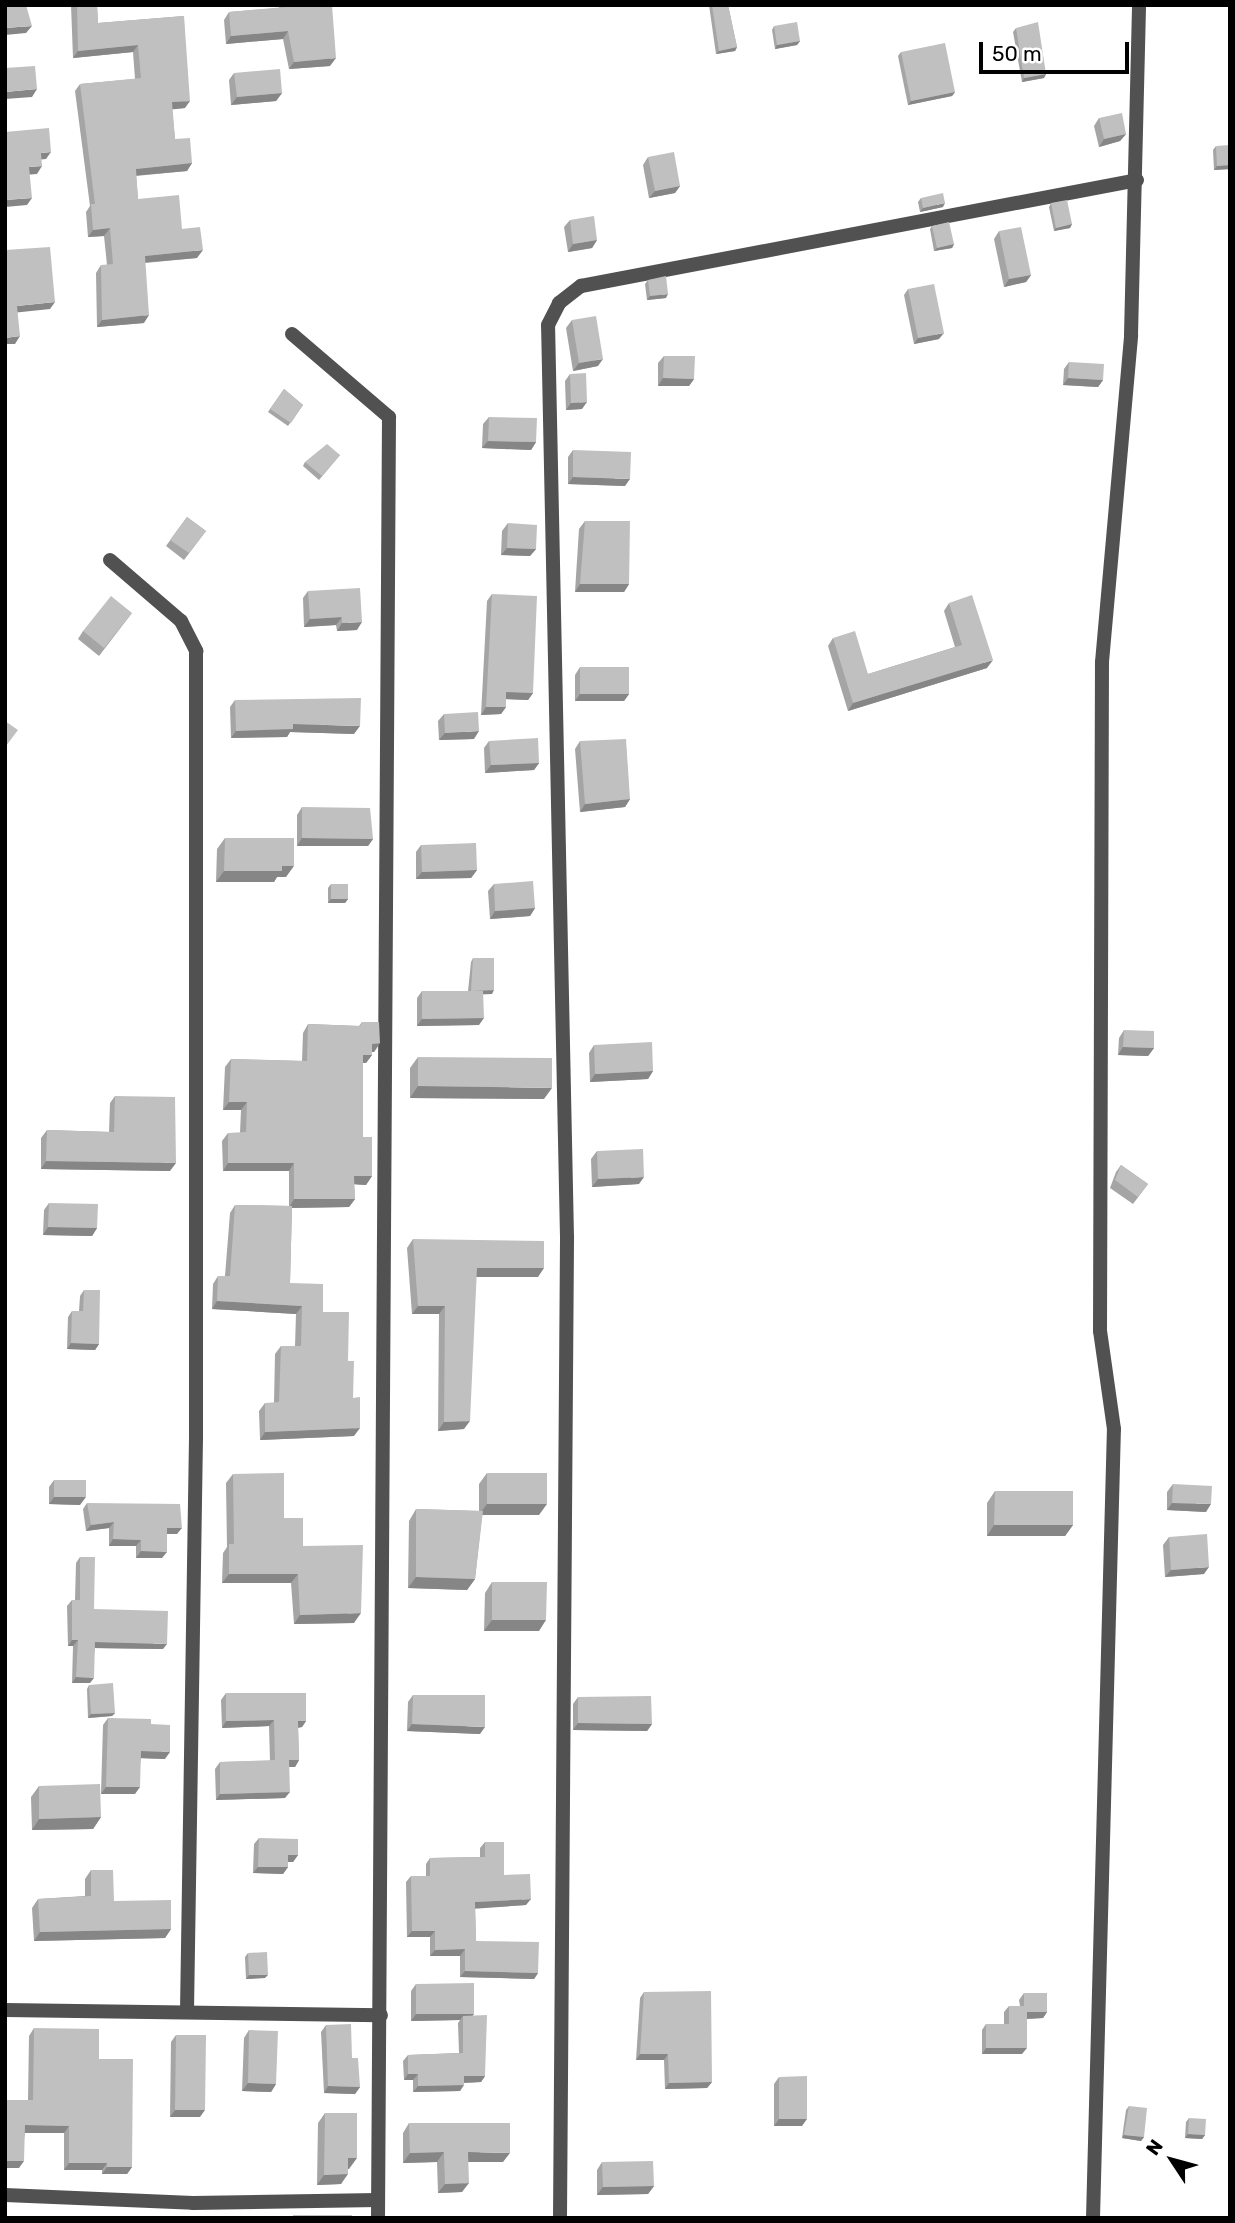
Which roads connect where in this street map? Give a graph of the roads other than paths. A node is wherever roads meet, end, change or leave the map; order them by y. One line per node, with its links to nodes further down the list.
1 (1139, 5): 2 (street)
2 (1137, 180): 12 (street); 13 (street)
3 (292, 334): 7 (street)
4 (110, 560): 5 (street)
5 (187, 2009): 6 (street); 7 (street)
6 (5, 2010)
7 (381, 2015): 9 (street)
8 (5, 2195): 10 (street)
9 (378, 2200): 10 (street); 11 (street)
10 (193, 2210)
11 (378, 2218)
12 (560, 2218)
13 (1093, 2218)

